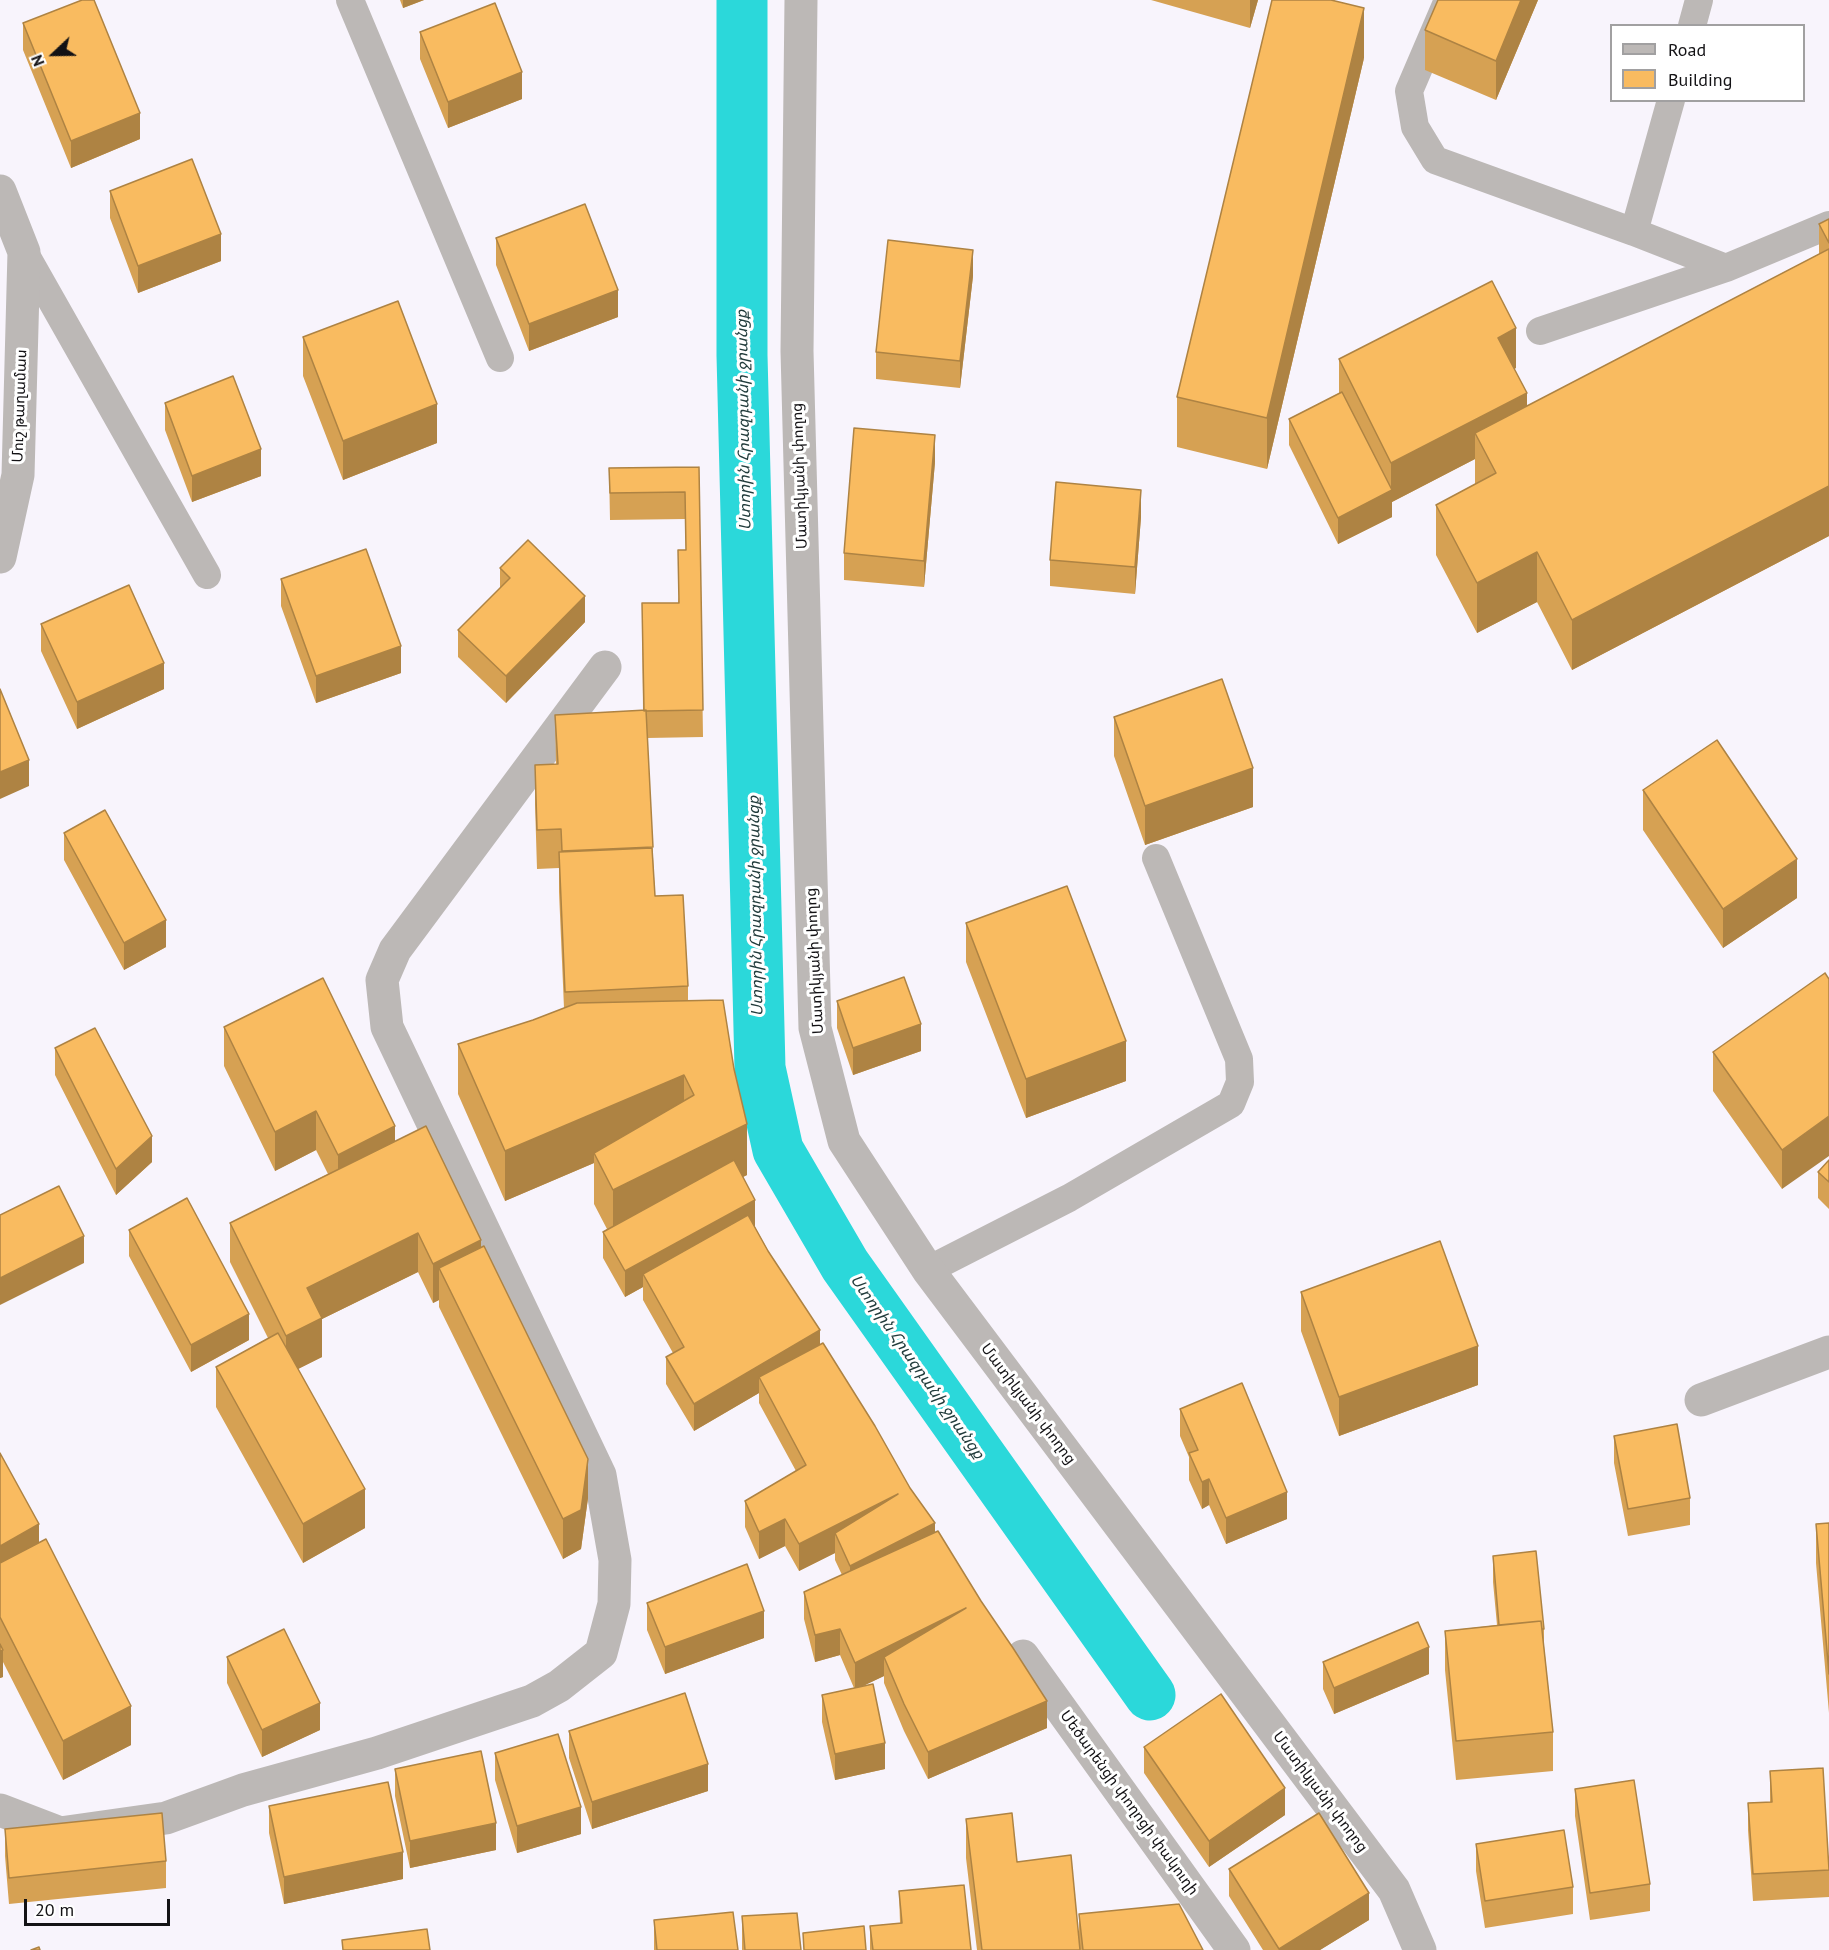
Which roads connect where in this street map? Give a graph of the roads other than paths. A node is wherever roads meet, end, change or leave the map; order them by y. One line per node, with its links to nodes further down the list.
1 (350, 0): 13 (lane)
2 (801, 0): 18 (street, Մատիկյանի փողոց)
3 (1448, 0): 9 (lane)
4 (1699, 0): 5 (lane)
5 (1693, 24)
6 (1670, 102): 9 (lane)
7 (0, 190): 10 (street, Մուշ թաղամաս)
8 (1829, 225): 11 (lane)
9 (1634, 232): 11 (lane)
10 (12, 257): 14 (street, Մուշ թաղամաս); 15 (lane)
11 (1726, 268): 12 (lane)
12 (1540, 331)
13 (501, 358)
14 (0, 557)
15 (207, 575)
16 (605, 668): 22 (street)
17 (1156, 858): 18 (lane)
18 (928, 1270): 24 (street, Մատիկյանի փողոց)
19 (1829, 1352): 20 (street)
20 (1701, 1400)
21 (1023, 1656): 23 (street, Մեծարենցի փողոցի փակուղի)
22 (0, 1810)
23 (1234, 1950)
24 (1420, 1950)

